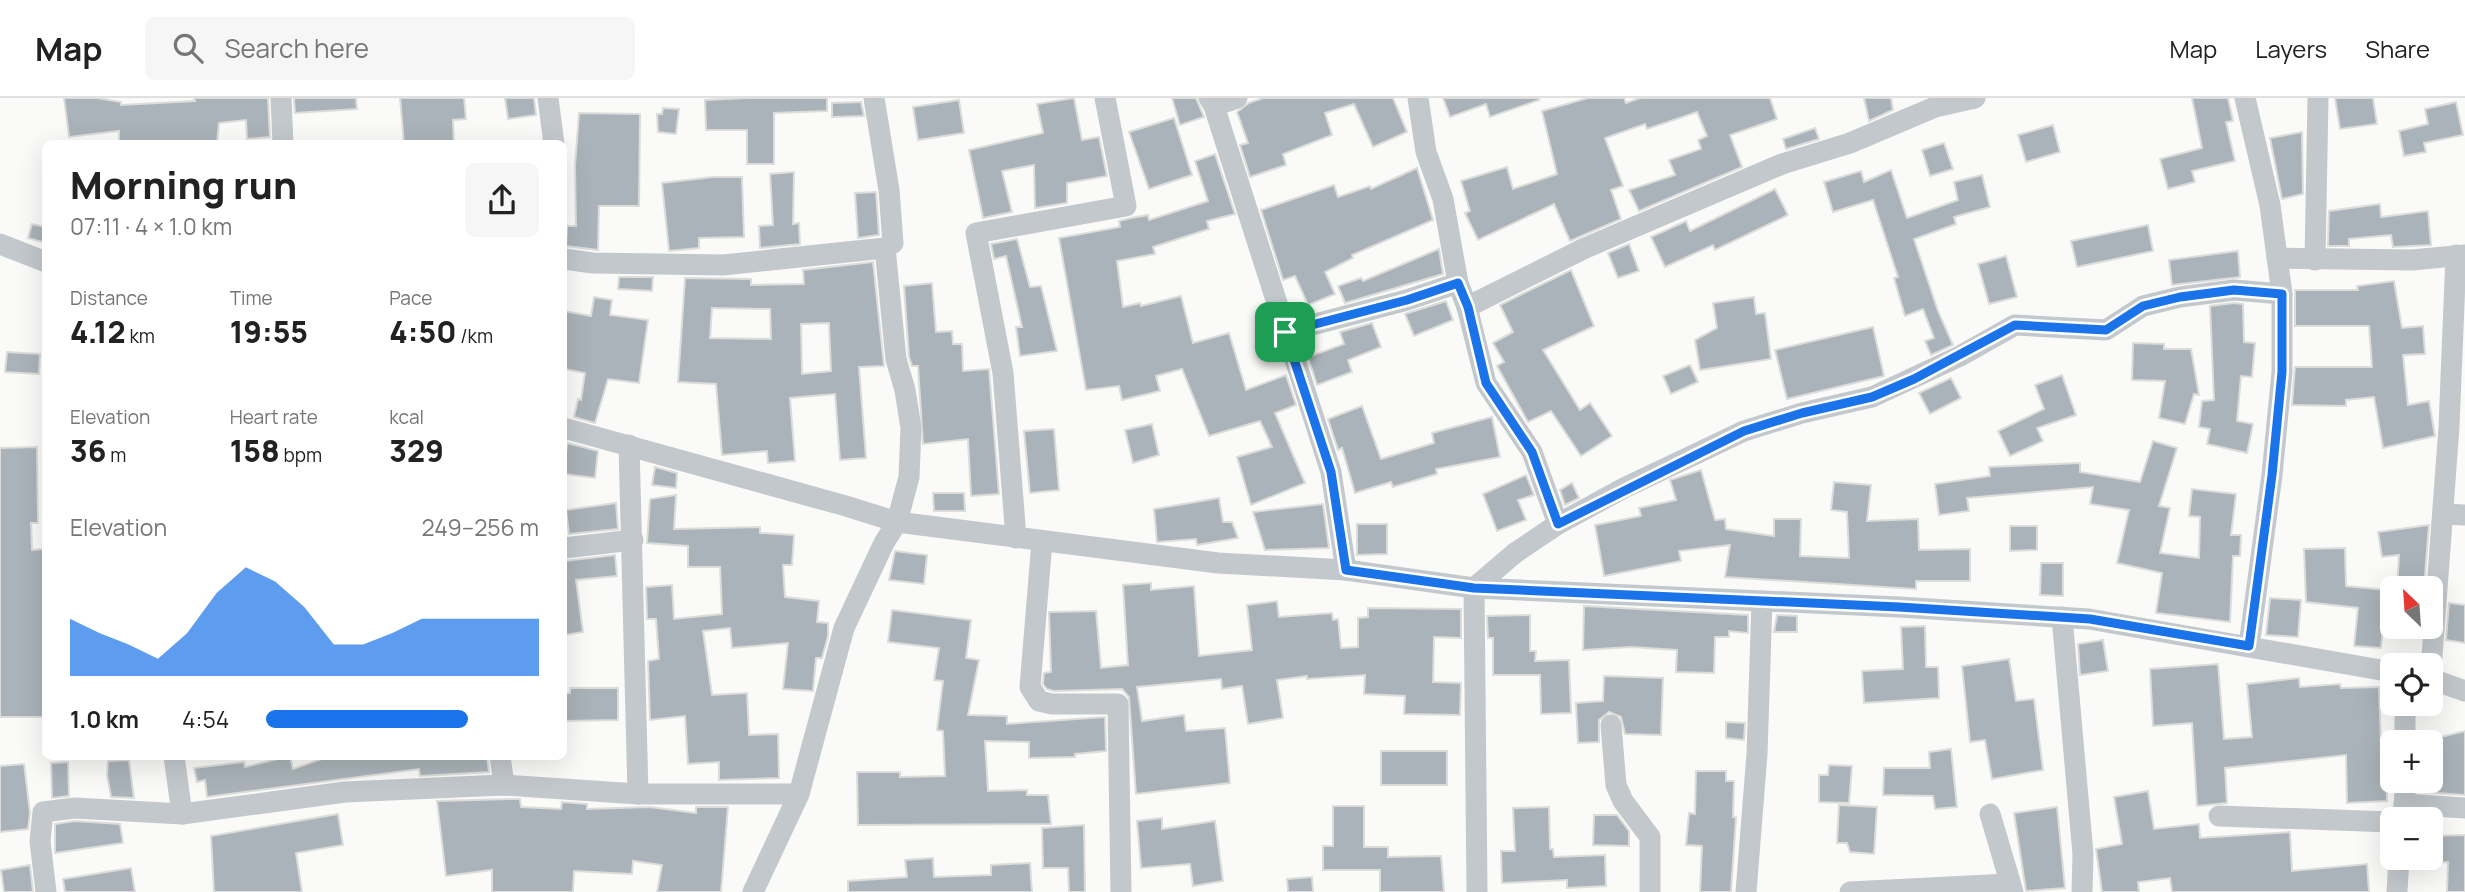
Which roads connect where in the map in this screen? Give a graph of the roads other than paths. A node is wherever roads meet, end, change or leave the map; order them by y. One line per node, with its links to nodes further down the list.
1 (281, 98): 11 (street)
2 (548, 98): 12 (street)
3 (874, 98): 14 (street)
4 (1105, 98): 31 (street)
5 (1237, 98): 10 (street)
6 (1418, 98): 20 (street)
7 (1975, 98): 22 (street)
8 (2245, 98): 16 (street)
9 (2318, 98): 19 (street)
10 (1212, 102): 23 (street)
11 (283, 140)
12 (553, 140)
13 (0, 244): 18 (street)
14 (885, 248): 17 (street); 29 (street)
15 (2460, 255): 19 (street); 24 (street)
16 (2277, 258): 19 (street); 21 (street)
17 (567, 259)
18 (42, 260)
19 (2315, 260)
20 (1458, 283): 22 (street); 23 (street)
21 (2282, 294): 30 (street); 39 (street)
22 (1468, 307): 30 (street)
23 (1285, 332): 35 (street)
24 (2457, 427): 27 (street)
25 (567, 429): 26 (street)
26 (629, 445): 29 (street); 32 (street)
27 (2443, 514): 28 (street); 40 (street)
28 (2465, 515)
29 (897, 522): 31 (street); 49 (street)
30 (1558, 524): 36 (street)
31 (1016, 538): 33 (street)
32 (634, 540): 34 (street); 48 (street)
33 (1042, 541): 35 (street); 60 (street)
34 (567, 548)
35 (1346, 570): 36 (street)
36 (1474, 588): 37 (street); 61 (street)
37 (1762, 601): 38 (street); 63 (street)
38 (2062, 617): 39 (street); 65 (street)
39 (2249, 646): 41 (street)
40 (2432, 653)
41 (2380, 670)
42 (2443, 683): 43 (street)
43 (2465, 691)
44 (1611, 726): 62 (street)
45 (175, 760): 52 (street)
46 (501, 760): 47 (street)
47 (504, 785): 48 (street); 52 (street)
48 (638, 794): 49 (street)
49 (799, 794): 59 (street)
50 (2465, 808): 51 (street)
51 (2443, 810)
52 (182, 814): 58 (street)
53 (1990, 814): 57 (street)
54 (2380, 815): 55 (street)
55 (2219, 816)
56 (2398, 870): 66 (street)
57 (2011, 888): 64 (street)
58 (46, 892)
59 (753, 892)
60 (1121, 892)
61 (1477, 892)
62 (1650, 892)
63 (1746, 892)
64 (1850, 892)
65 (2082, 892)
66 (2397, 892)

